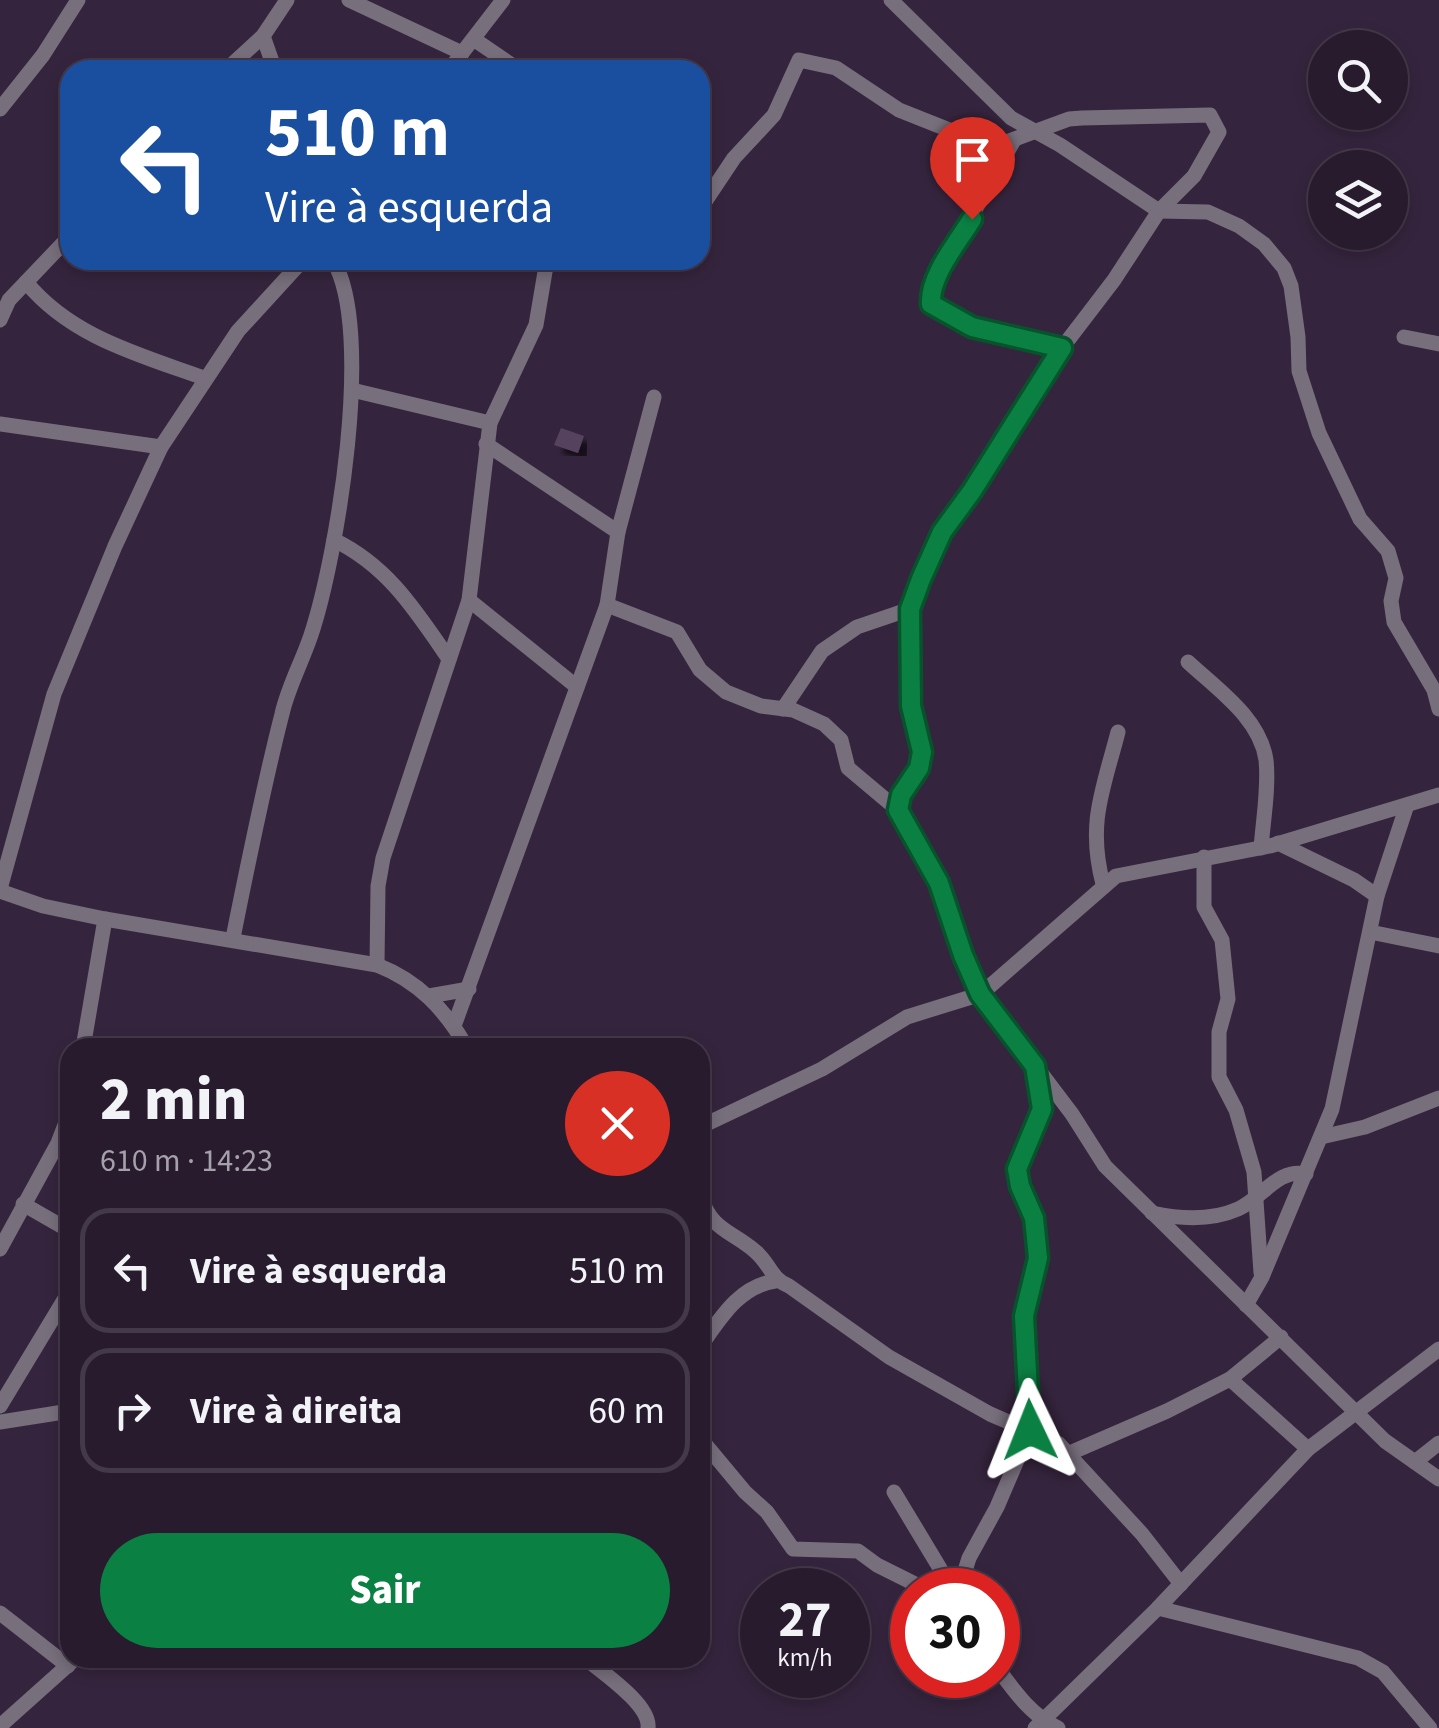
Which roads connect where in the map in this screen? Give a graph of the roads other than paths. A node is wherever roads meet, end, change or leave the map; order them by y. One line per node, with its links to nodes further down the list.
1 (78, 0): 13 (street)
2 (286, 0): 6 (street)
3 (349, 0): 8 (street)
4 (504, 0): 7 (street)
5 (891, 0): 14 (street)
6 (262, 36): 9 (street); 10 (street)
7 (474, 40): 8 (street); 12 (street)
8 (462, 53): 11 (street)
9 (237, 60)
10 (271, 60)
11 (457, 60)
12 (505, 60)
13 (0, 109)
14 (1032, 132): 15 (street); 17 (street); 17 (street)
15 (1014, 140): 16 (street); 27 (street)
16 (710, 193)
17 (1159, 211): 27 (street); 42 (street)
18 (60, 246): 22 (street)
19 (294, 270): 28 (street)
20 (338, 270): 29 (street)
21 (545, 270): 31 (street)
22 (26, 282): 23 (street); 28 (street)
23 (4, 295): 24 (street)
24 (0, 320)
25 (1404, 337): 26 (street)
26 (1439, 344)
27 (1062, 348): 39 (street)
28 (204, 378): 34 (street)
29 (352, 390): 31 (street); 36 (street)
30 (654, 397): 35 (street)
31 (490, 423): 33 (street)
32 (0, 424): 34 (street)
33 (486, 444): 35 (street); 37 (street)
34 (161, 447): 54 (street)
35 (618, 532): 38 (street)
36 (334, 540): 40 (street); 58 (street)
37 (470, 600): 40 (street); 43 (street)
38 (607, 606): 43 (street); 44 (street)
39 (910, 609): 44 (street); 49 (street)
40 (449, 659): 60 (street)
41 (1188, 662): 51 (street)
42 (1431, 668): 45 (street)
43 (577, 687): 61 (street)
44 (782, 709): 49 (street)
45 (1439, 710)
46 (1118, 732): 53 (street)
47 (1439, 795): 48 (street)
48 (1406, 805): 50 (street); 55 (street)
49 (898, 810): 62 (street)
50 (1278, 843): 51 (street); 55 (street)
51 (1261, 848): 52 (street)
52 (1204, 857): 53 (street); 73 (street)
53 (1103, 884): 62 (street)
54 (0, 890): 56 (street)
55 (1377, 896): 57 (street)
56 (105, 919): 58 (street); 65 (street)
57 (1370, 932): 59 (street); 71 (street)
58 (233, 938): 60 (street)
59 (1439, 946)
60 (376, 964): 63 (street)
61 (469, 989): 63 (street); 64 (street)
62 (980, 994): 67 (street); 69 (street)
63 (429, 996): 64 (street)
64 (454, 1026): 66 (street)
65 (85, 1038)
66 (461, 1038)
67 (1035, 1066): 75 (street); 93 (street)
68 (1439, 1098): 71 (street)
69 (710, 1122)
70 (60, 1137): 74 (street)
71 (1321, 1137): 72 (street)
72 (1306, 1174): 73 (street); 79 (street)
73 (1256, 1196): 75 (street); 79 (street)
74 (23, 1204): 77 (street); 78 (street)
75 (1152, 1214): 81 (street)
76 (710, 1218): 80 (street)
77 (60, 1224)
78 (0, 1249)
79 (1262, 1277): 81 (street)
80 (775, 1281): 85 (street); 93 (street)
81 (1246, 1305): 86 (street)
82 (60, 1309): 83 (street)
83 (56, 1317): 84 (street); 89 (street)
84 (60, 1320)
85 (710, 1334)
86 (1281, 1336): 88 (street); 91 (street)
87 (1439, 1348): 91 (street)
88 (1230, 1379): 96 (street); 97 (street)
89 (0, 1406)
90 (60, 1413): 92 (street)
91 (1358, 1414): 96 (street); 98 (street)
92 (0, 1422)
93 (1030, 1430): 97 (street); 102 (street)
94 (1439, 1443): 98 (street)
95 (710, 1450): 103 (street)
96 (1308, 1450): 104 (street)
97 (1070, 1453): 104 (street)
98 (1415, 1462): 99 (street)
99 (1439, 1479)
100 (894, 1492): 101 (street)
101 (942, 1568)
102 (965, 1568)
103 (890, 1571)
104 (1181, 1584): 105 (street)
105 (1158, 1608): 112 (street); 114 (street)
106 (0, 1613): 107 (street)
107 (60, 1654)
108 (65, 1668): 111 (street)
109 (597, 1668): 113 (street)
110 (1020, 1696): 112 (street)
111 (0, 1726)
112 (1045, 1726)
113 (648, 1728)
114 (1430, 1728)

